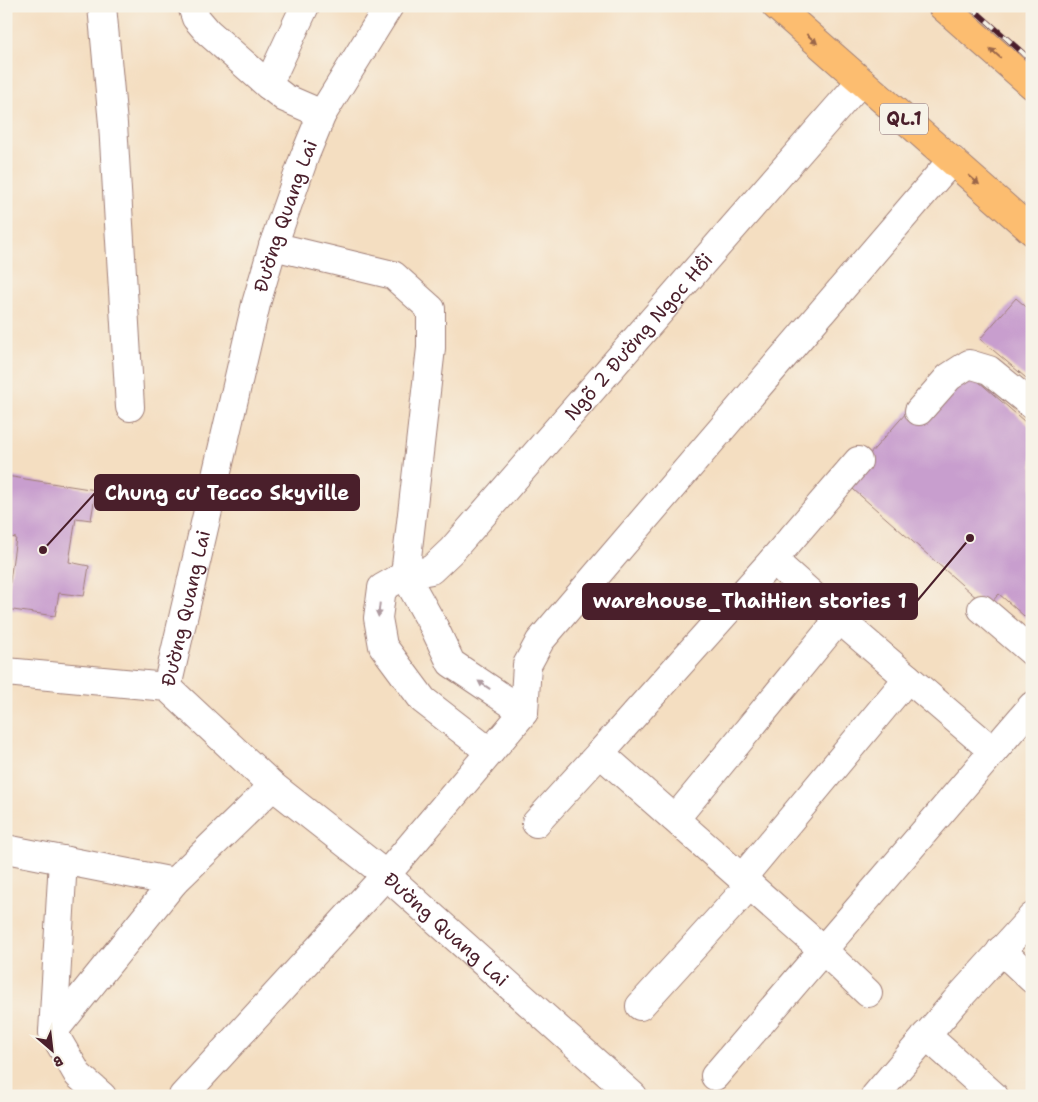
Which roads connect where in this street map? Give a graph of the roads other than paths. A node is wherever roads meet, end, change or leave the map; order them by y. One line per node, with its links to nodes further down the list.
1 (102, 6): 15 (street)
2 (192, 6): 8 (street)
3 (305, 6): 8 (street)
4 (389, 6): 10 (street, Đường Quang Lai)
5 (776, 6): 7 (highway, QL.1, one-way to 7)
6 (942, 6): 9 (highway, one-way to 6)
7 (861, 81): 11 (highway, QL.1); 19 (street, Ngõ 2 Đường Ngọc Hồi)
8 (268, 85): 10 (street)
9 (1032, 85)
10 (322, 114): 13 (street, Đường Quang Lai)
11 (952, 160): 12 (highway, QL.1, one-way to 12); 27 (street)
12 (1032, 231)
13 (273, 246): 19 (street); 25 (street, Đường Quang Lai)
14 (1032, 405): 16 (street)
15 (130, 407)
16 (919, 410)
17 (858, 461): 18 (street)
18 (773, 560): 21 (street); 30 (street)
19 (405, 575): 27 (street, one-way to 19); 29 (street, Ngõ 2 Đường Ngọc Hồi, one-way to 29)
20 (982, 609): 22 (street)
21 (839, 620): 24 (street); 32 (street)
22 (1032, 652)
23 (6, 672): 25 (street)
24 (908, 678): 28 (street); 38 (street)
25 (167, 687): 31 (street, Đường Quang Lai)
26 (1032, 706): 28 (street)
27 (524, 712): 29 (street)
28 (993, 751): 40 (street)
29 (490, 752): 36 (street)
30 (600, 753): 32 (street); 33 (street)
31 (273, 786): 36 (street, Đường Quang Lai); 37 (street)
32 (675, 819): 38 (street)
33 (536, 823)
34 (6, 848): 35 (street)
35 (63, 860): 37 (street); 45 (street)
36 (386, 876): 49 (street); 50 (street, Đường Quang Lai)
37 (174, 882): 45 (street)
38 (745, 882): 40 (street); 44 (street)
39 (1032, 917): 41 (street)
40 (823, 950): 43 (street); 47 (street)
41 (1001, 950): 42 (street); 46 (street)
42 (1032, 978)
43 (868, 993)
44 (640, 1006)
45 (53, 1032): 48 (street)
46 (926, 1035): 51 (street); 52 (street)
47 (716, 1076)
48 (102, 1096)
49 (184, 1096)
50 (633, 1096)
51 (875, 1096)
52 (994, 1096)

